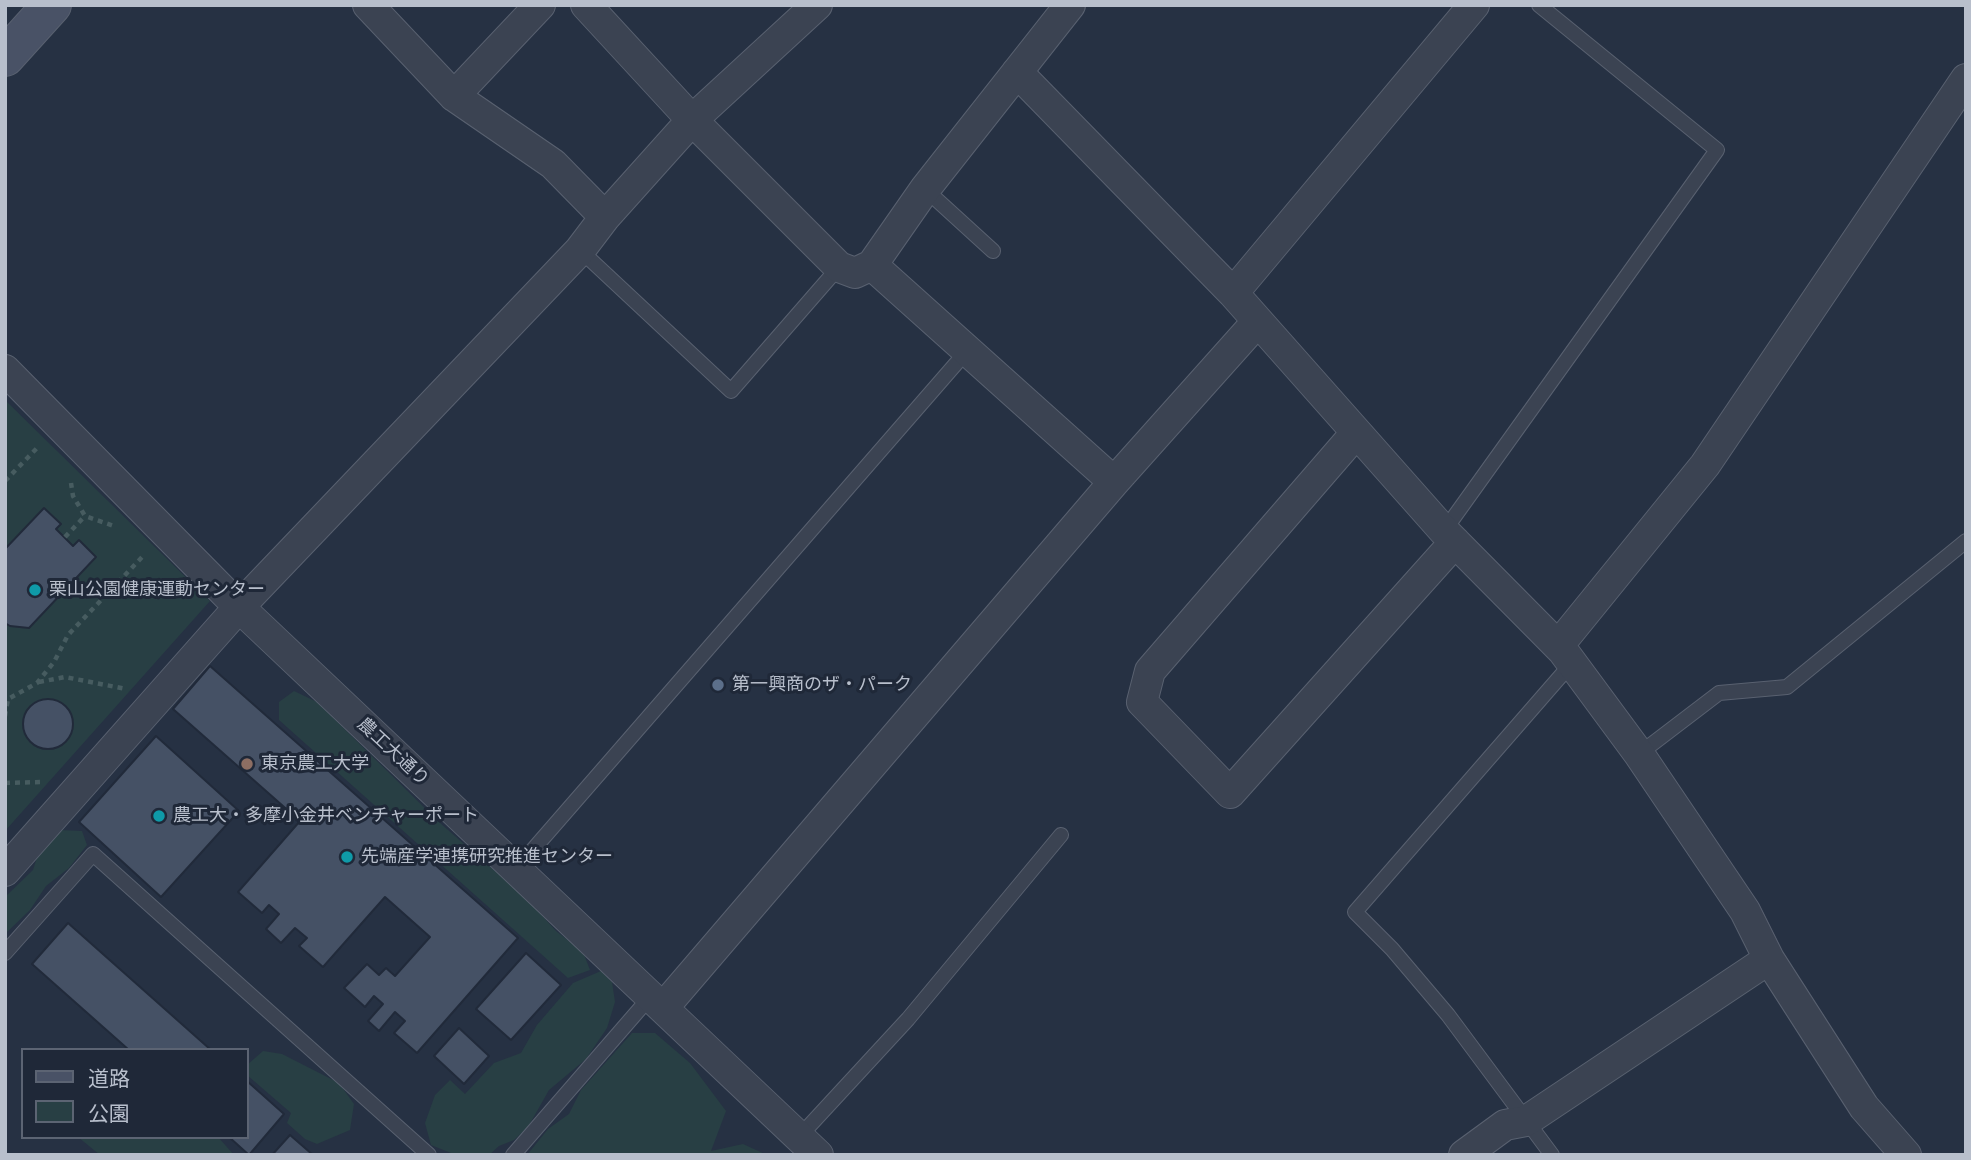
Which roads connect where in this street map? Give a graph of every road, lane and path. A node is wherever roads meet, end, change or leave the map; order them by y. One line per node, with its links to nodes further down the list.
1 (52, 5): 9 (street)
2 (368, 5): 12 (street)
3 (540, 5): 12 (street)
4 (586, 5): 13 (street)
5 (817, 5): 13 (street)
6 (1070, 5): 10 (street)
7 (1474, 5): 20 (street)
8 (1539, 5): 30 (lane)
9 (5, 57)
10 (1017, 72): 14 (street); 20 (street)
11 (1966, 79): 34 (street)
12 (454, 96): 15 (street)
13 (692, 120): 15 (street); 19 (street)
14 (925, 189): 17 (lane); 18 (street)
15 (605, 217): 16 (street)
16 (580, 250): 19 (lane); 33 (street)
17 (993, 251)
18 (872, 265): 19 (street); 22 (street)
19 (839, 267)
20 (1233, 293): 21 (street)
21 (1257, 322): 24 (street); 27 (street)
22 (967, 351): 27 (street); 43 (lane)
23 (5, 370): 33 (street, 農工大通り)
24 (1356, 433): 30 (street); 30 (street)
25 (38, 446): 26 (path)
26 (5, 481)
27 (1114, 482): 47 (street)
28 (85, 516): 29 (path)
29 (65, 537)
30 (1450, 537): 34 (street)
31 (1966, 541): 39 (lane)
32 (146, 553): 35 (path)
33 (239, 607): 43 (street, 農工大通り); 44 (street)
34 (1565, 654): 39 (street); 48 (lane)
35 (37, 683): 36 (path); 37 (path)
36 (131, 690)
37 (7, 697): 38 (path)
38 (5, 716)
39 (1639, 754): 46 (street)
40 (49, 782): 41 (path)
41 (6, 786)
42 (1061, 835): 49 (lane)
43 (517, 869): 47 (street, 農工大通り)
44 (5, 871)
45 (5, 953): 50 (lane)
46 (1769, 959): 48 (street); 54 (street)
47 (657, 1002): 49 (street, 農工大通り); 51 (lane)
48 (1526, 1121): 52 (street); 53 (lane)
49 (809, 1146)
50 (429, 1155)
51 (513, 1155)
52 (1465, 1155)
53 (1552, 1155)
54 (1906, 1155)

